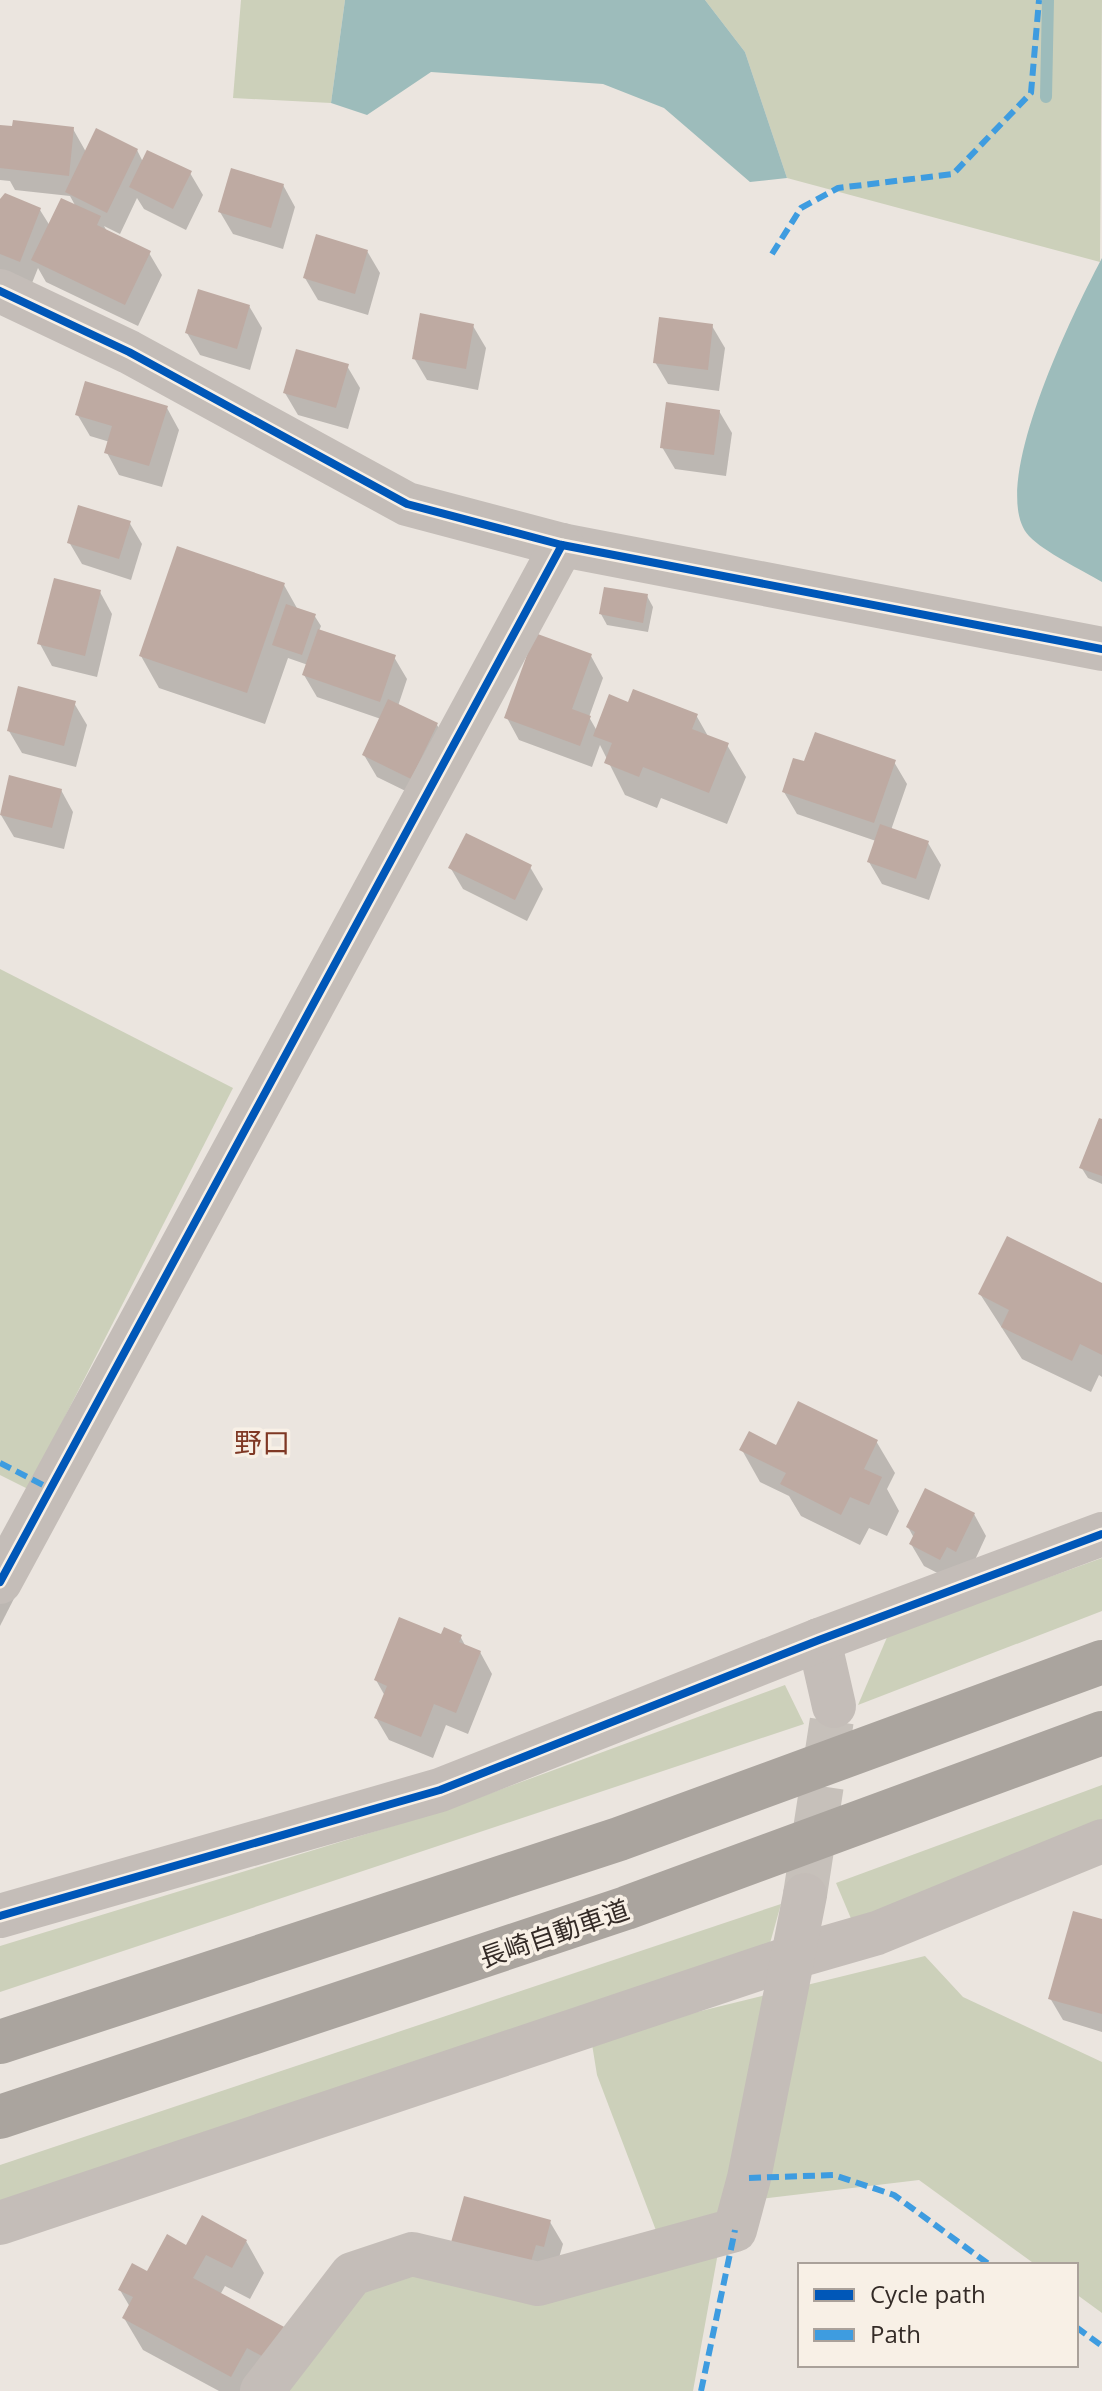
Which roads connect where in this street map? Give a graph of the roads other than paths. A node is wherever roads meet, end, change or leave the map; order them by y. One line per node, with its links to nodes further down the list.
1 (0, 291): 2 (street)
2 (562, 545): 3 (street); 5 (street)
3 (1102, 649)
4 (1102, 1534): 6 (street)
5 (0, 1582)
6 (819, 1640): 8 (street); 12 (street)
7 (1102, 1662): 14 (highway)
8 (834, 1706)
9 (1102, 1733): 15 (highway, 長崎自動車道)
10 (1102, 1841): 13 (street)
11 (805, 1895): 13 (street)
12 (0, 1916)
13 (790, 1958): 16 (street); 17 (street)
14 (0, 2042)
15 (0, 2117)
16 (0, 2223)
17 (262, 2391)

